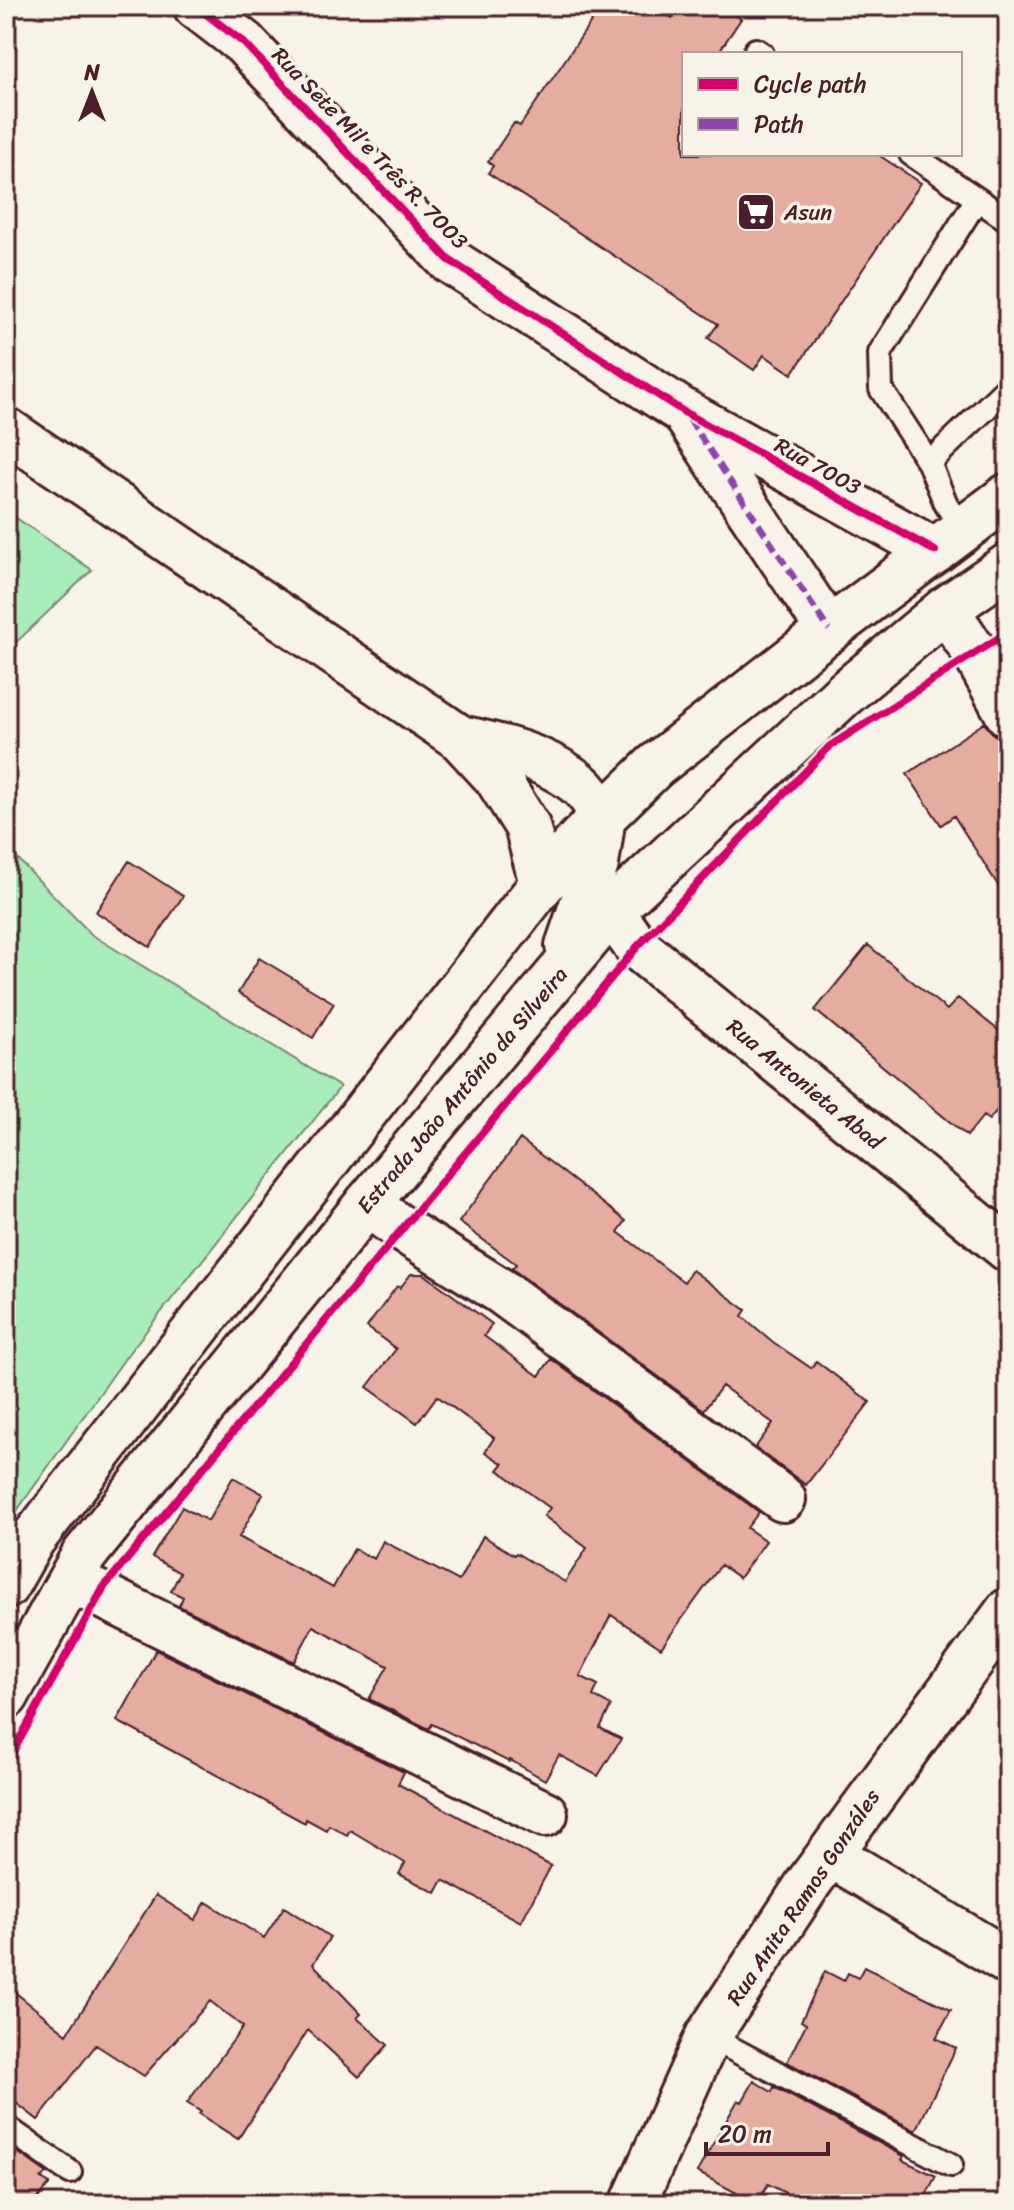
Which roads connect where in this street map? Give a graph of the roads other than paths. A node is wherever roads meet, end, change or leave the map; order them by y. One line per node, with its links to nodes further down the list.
1 (196, 6): 6 (street, Rua Sete Mil e Três R. 7003)
2 (914, 156): 3 (lane)
3 (977, 199): 4 (lane); 8 (lane)
4 (1008, 220)
5 (1008, 387): 8 (lane)
6 (684, 412): 10 (street, Rua 7003); 13 (street)
7 (6, 430): 15 (street)
8 (929, 463): 10 (lane)
9 (1008, 496): 10 (street)
10 (949, 540): 13 (street)
11 (1008, 566): 12 (street, Estrada João Antônio da Silveira)
12 (946, 609): 14 (street); 18 (street, Estrada João Antônio da Silveira)
13 (829, 630): 16 (street)
14 (1008, 714)
15 (460, 738): 16 (street); 17 (street)
16 (603, 816): 17 (street); 19 (street)
17 (542, 884): 24 (street)
18 (611, 911): 19 (street, Estrada João Antônio da Silveira); 21 (street, Rua Antonieta Abad)
19 (556, 978): 20 (street, Estrada João Antônio da Silveira)
20 (367, 1204): 22 (street); 23 (street, Estrada João Antônio da Silveira)
21 (1008, 1249)
22 (783, 1499)
23 (71, 1580): 26 (street, Estrada João Antônio da Silveira); 27 (street)
24 (6, 1586)
25 (1008, 1611): 28 (street, Rua Anita Ramos Gonzáles)
26 (6, 1696)
27 (545, 1814)
28 (830, 1854): 29 (street); 30 (street, Rua Anita Ramos Gonzáles)
29 (1008, 1962)
30 (708, 2036): 32 (lane); 34 (street, Rua Anita Ramos Gonzáles)
31 (6, 2127): 33 (lane)
32 (951, 2165)
33 (70, 2172)
34 (633, 2204)

